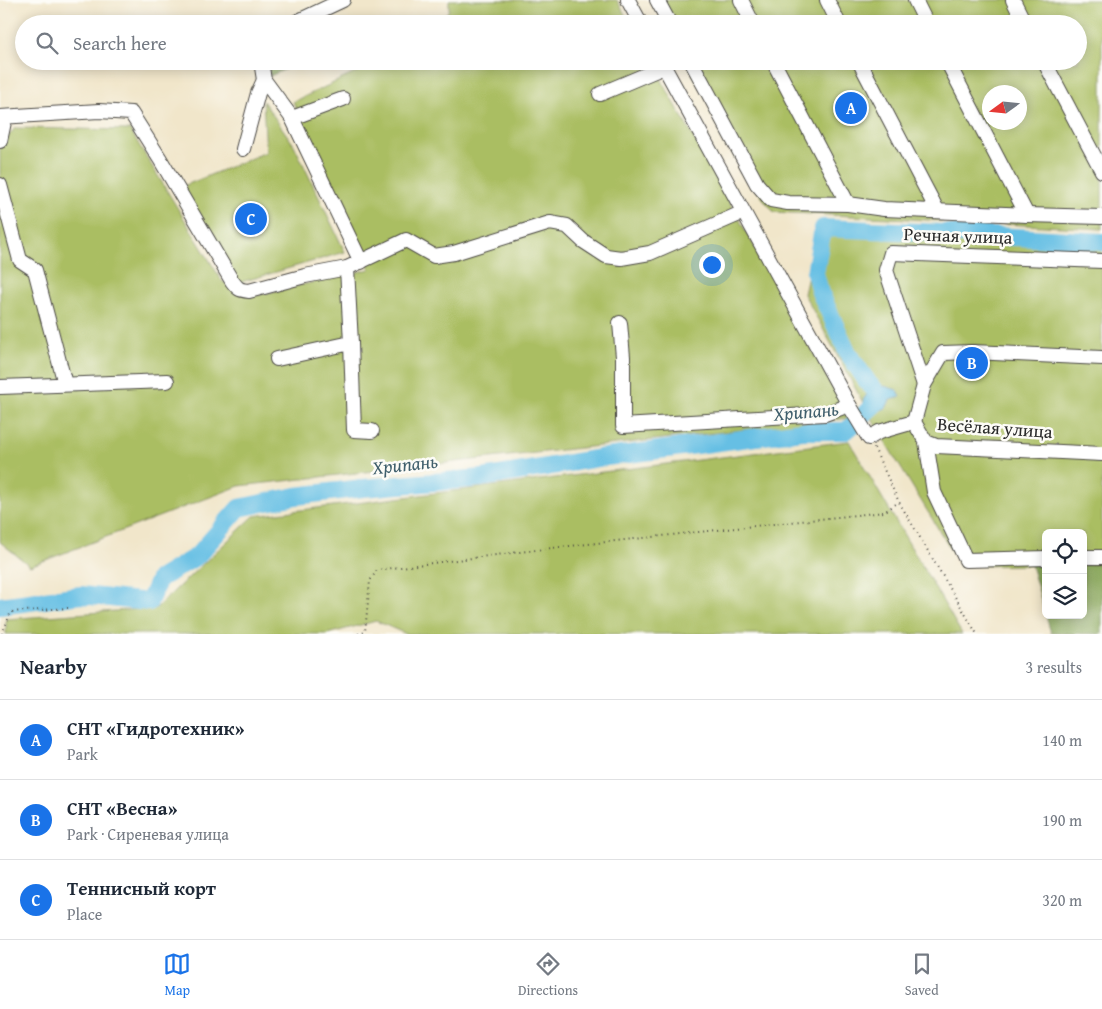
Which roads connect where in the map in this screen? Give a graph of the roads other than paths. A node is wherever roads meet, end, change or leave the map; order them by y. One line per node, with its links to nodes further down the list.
1 (343, 0): 8 (street)
2 (628, 0): 9 (street)
3 (657, 0): 10 (street)
4 (741, 0): 11 (street)
5 (827, 0): 12 (street)
6 (915, 0): 13 (street)
7 (1013, 0): 14 (street)
8 (311, 15)
9 (633, 15)
10 (665, 15)
11 (748, 15)
12 (834, 15)
13 (922, 15)
14 (1020, 15)
15 (262, 70): 23 (street)
16 (650, 70): 24 (street)
17 (666, 70): 34 (street)
18 (696, 70): 32 (street)
19 (778, 70): 32 (street)
20 (864, 70): 33 (street)
21 (952, 70): 35 (street)
22 (1049, 70): 30 (street)
23 (264, 80): 27 (street); 29 (street)
24 (600, 94)
25 (343, 99): 27 (street)
26 (2, 117): 28 (street); 39 (street)
27 (292, 118): 38 (street)
28 (0, 141)
29 (243, 149)
30 (1102, 171)
31 (0, 185): 45 (street)
32 (848, 204): 33 (street)
33 (937, 210): 35 (street)
34 (740, 214): 38 (street); 48 (street)
35 (1026, 215): 36 (street)
36 (1102, 216)
37 (1102, 261): 46 (street, Речная улица)
38 (361, 262): 39 (street)
39 (347, 268): 41 (street)
40 (620, 323): 48 (street)
41 (351, 344): 43 (street); 50 (street)
42 (1102, 358): 46 (street)
43 (277, 359)
44 (167, 381): 45 (street)
45 (64, 384): 47 (street)
46 (924, 385): 49 (street)
47 (0, 387)
48 (849, 405): 49 (street, Весёлая улица)
49 (914, 422): 51 (street, Весёлая улица)
50 (372, 431)
51 (926, 442): 52 (street, Весёлая улица); 55 (street)
52 (1102, 454)
53 (1087, 557): 54 (street)
54 (1102, 557)
55 (1042, 558)

